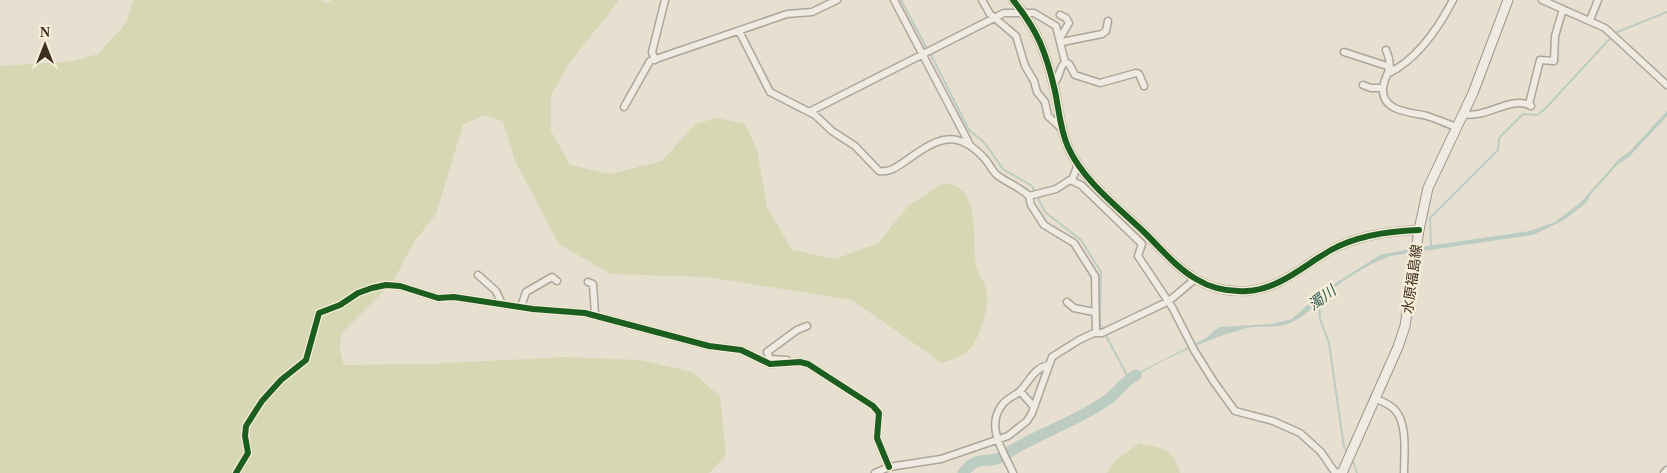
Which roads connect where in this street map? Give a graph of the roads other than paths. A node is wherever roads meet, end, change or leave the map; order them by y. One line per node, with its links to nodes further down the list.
1 (665, 0): 21 (street)
2 (837, 0): 16 (street)
3 (894, 0): 20 (street)
4 (982, 0): 13 (street)
5 (1013, 0): 11 (street)
6 (1454, 0): 23 (street)
7 (1508, 0): 31 (main road, 水原福島線)
8 (1542, 0): 10 (street)
9 (1598, 0): 14 (street)
10 (1562, 9): 14 (street); 31 (street)
11 (1023, 12): 13 (street); 17 (street); 24 (street)
12 (1060, 15): 17 (street)
13 (994, 18): 20 (street); 33 (street)
14 (1590, 20): 26 (street)
15 (1108, 21): 17 (street)
16 (739, 31): 21 (street); 30 (street)
17 (1061, 40): 22 (street)
18 (1386, 50): 23 (street)
19 (1344, 52): 23 (street)
20 (928, 53): 30 (street); 34 (street)
21 (656, 60): 29 (street)
22 (1065, 62): 24 (street); 27 (street)
23 (1390, 70): 28 (street)
24 (1053, 84): 33 (street)
25 (1363, 85): 28 (street)
26 (1667, 85)
27 (1144, 86)
28 (1383, 88): 32 (street)
29 (624, 108)
30 (809, 112): 34 (street)
31 (1464, 114): 32 (main road, 水原福島線)
32 (1457, 127): 38 (main road, 水原福島線)
33 (1062, 129): 35 (street)
34 (969, 144): 37 (street)
35 (1078, 164): 36 (street); 40 (street)
36 (1072, 180): 37 (street); 43 (street)
37 (1034, 194): 47 (street)
38 (1419, 230): 40 (street); 54 (main road, 水原福島線)
39 (478, 275): 45 (street)
40 (1195, 279): 43 (street)
41 (557, 281): 46 (street)
42 (588, 282): 48 (street)
43 (1168, 301): 50 (street); 62 (street)
44 (1067, 302): 47 (street)
45 (502, 304): 46 (street); 59 (street)
46 (521, 307): 48 (street)
47 (1094, 312): 50 (street)
48 (595, 315): 51 (street)
49 (807, 326): 51 (street)
50 (1102, 332): 52 (street)
51 (793, 363): 57 (street)
52 (1048, 365): 53 (street); 55 (street)
53 (1020, 391): 55 (street); 56 (street)
54 (1374, 398): 62 (main road, 水原福島線); 63 (street)
55 (1034, 406): 56 (street)
56 (997, 440): 57 (street); 61 (street)
57 (889, 467): 60 (street)
58 (1667, 470): 64 (street)
59 (236, 473)
60 (875, 473)
61 (1013, 473)
62 (1340, 473)
63 (1404, 473)
64 (1664, 473)

